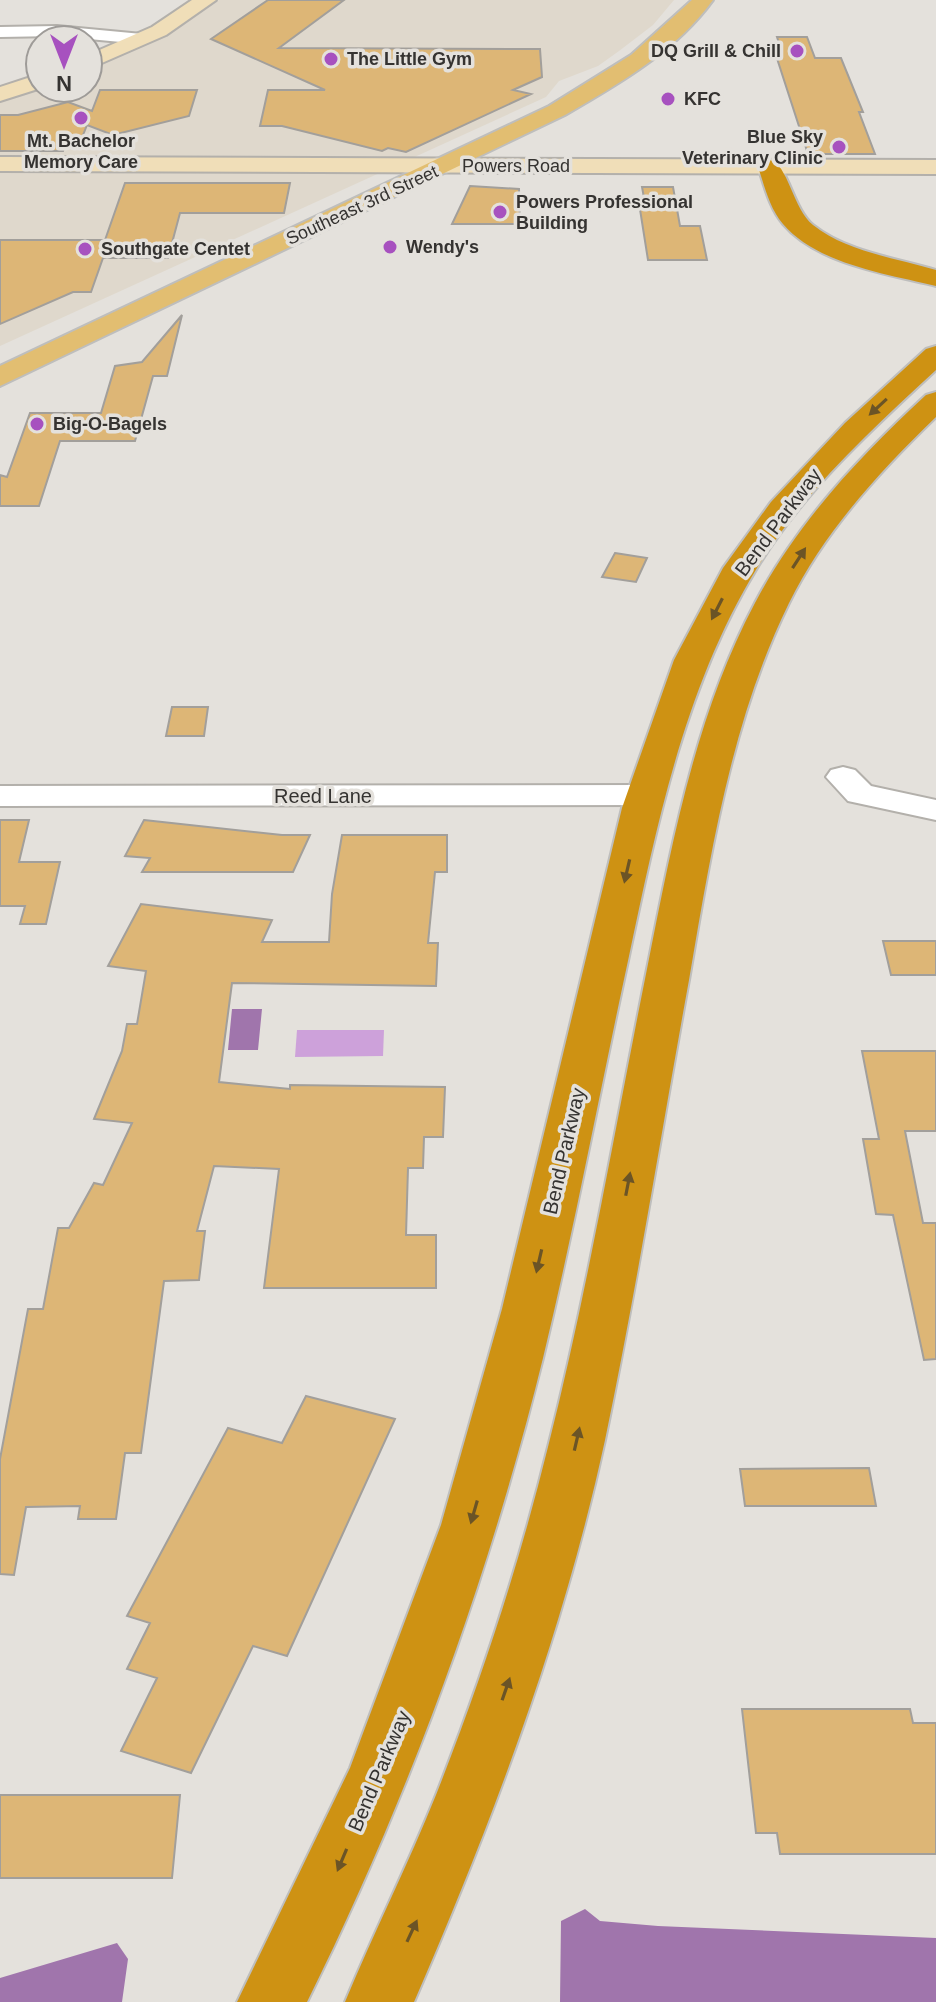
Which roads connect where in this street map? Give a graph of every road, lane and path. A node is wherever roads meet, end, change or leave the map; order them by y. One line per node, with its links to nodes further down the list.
1 (206, 0): 4 (street)
2 (703, 0): 8 (main road, Southeast 3rd Street)
3 (0, 32): 4 (street)
4 (142, 39): 5 (street)
5 (104, 56)
6 (24, 86): 7 (street)
7 (0, 94)
8 (498, 138): 10 (main road, Southeast 3rd Street); 11 (street)
9 (0, 164): 10 (street, Powers Road)
10 (445, 166): 11 (street, Powers Road); 17 (main road, Southeast 3rd Street)
11 (545, 166): 12 (street, Powers Road)
12 (781, 167): 13 (street, Powers Road); 14 (highway); 15 (highway)
13 (936, 167)
14 (936, 258)
15 (936, 278)
16 (936, 355): 20 (highway, Bend Parkway, one-way to 20)
17 (0, 377)
18 (936, 401): 24 (highway, Bend Parkway, one-way to 18)
19 (843, 777): 22 (street)
20 (646, 795): 21 (street, Reed Lane); 23 (highway, Bend Parkway, one-way to 23)
21 (0, 796)
22 (936, 810)
23 (271, 2002)
24 (379, 2002)

